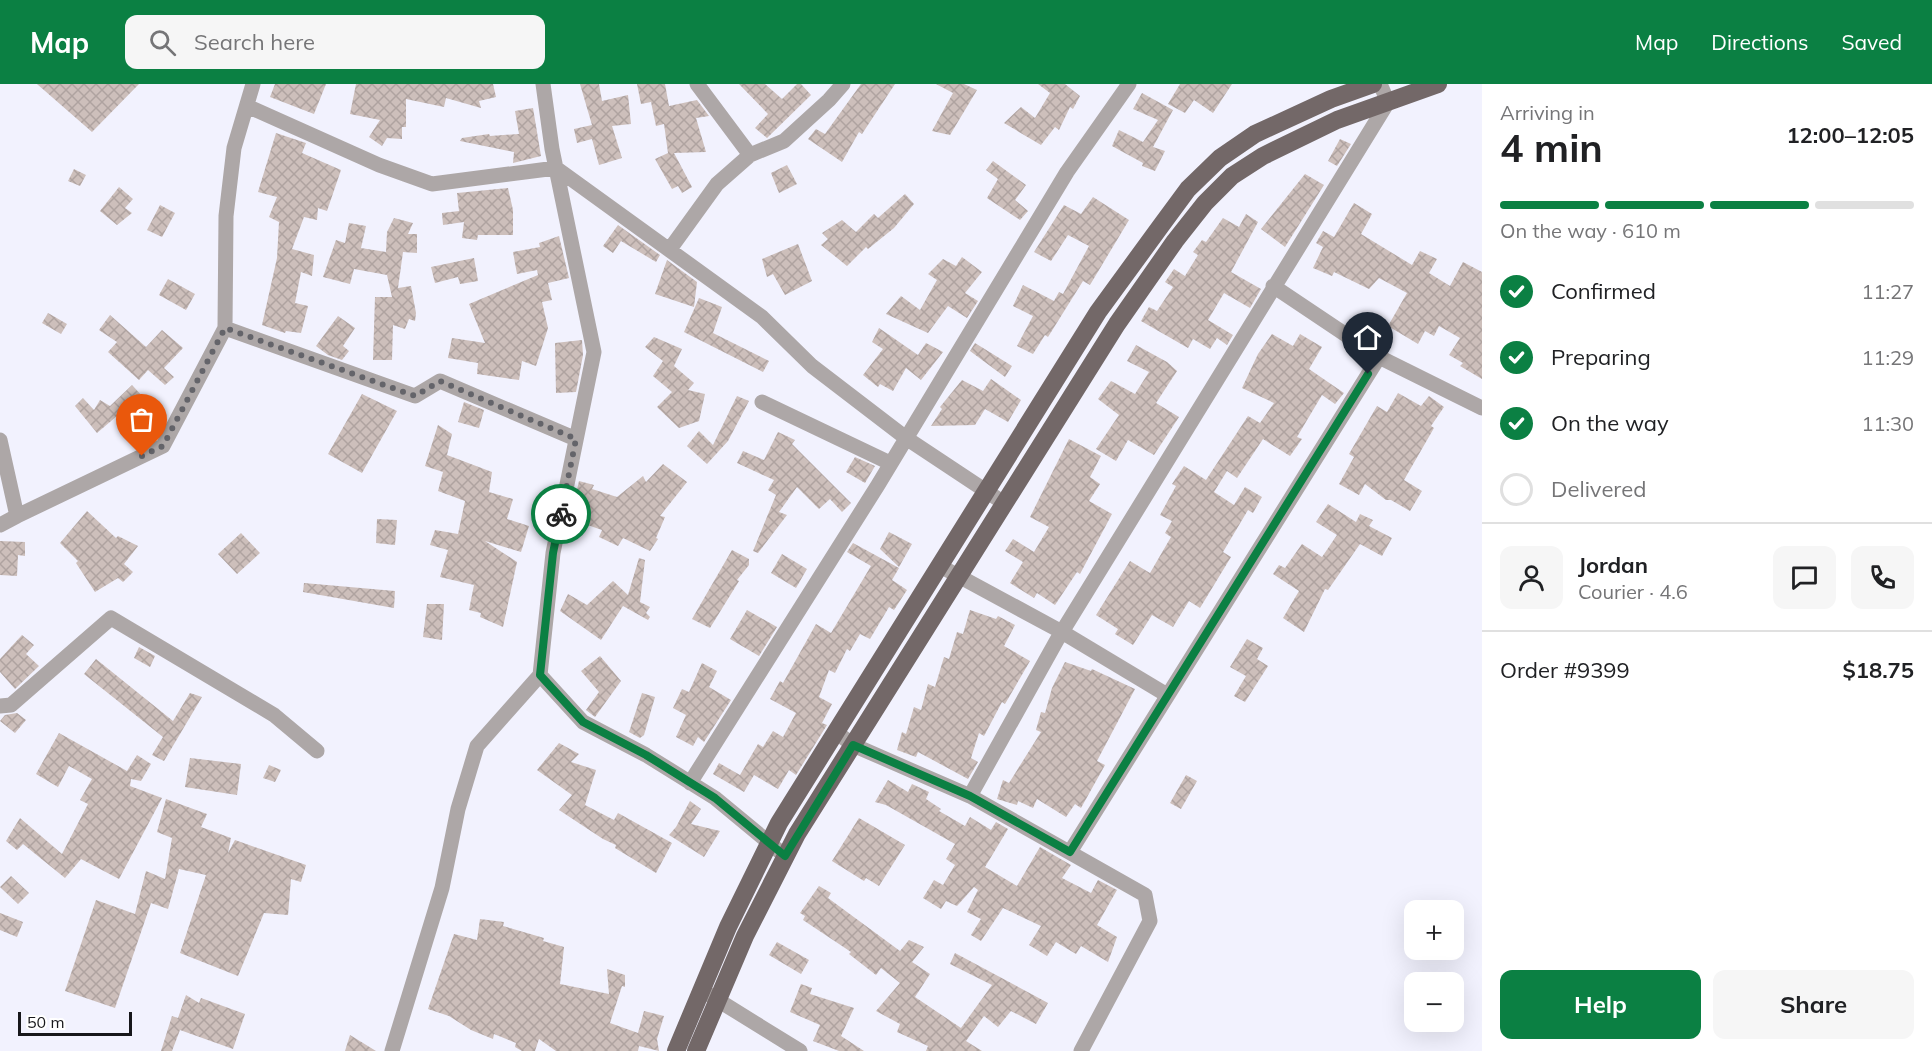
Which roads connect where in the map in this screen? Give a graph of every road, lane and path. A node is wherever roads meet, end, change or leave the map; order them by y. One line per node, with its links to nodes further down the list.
1 (253, 84): 10 (street)
2 (543, 84): 12 (street)
3 (697, 84): 11 (street)
4 (843, 84): 11 (street)
5 (1129, 84): 19 (street)
6 (1373, 84): 23 (main road)
7 (1380, 84): 9 (street)
8 (1438, 84): 9 (main road)
9 (1388, 102): 14 (street); 24 (main road)
10 (247, 106): 12 (street); 15 (street)
11 (750, 155): 13 (street)
12 (556, 168): 13 (street); 20 (street)
13 (670, 249): 19 (street)
14 (1273, 286): 16 (street); 29 (street)
15 (225, 328): 20 (street); 25 (street)
16 (1379, 357): 18 (street); 31 (street)
17 (762, 402): 22 (street)
18 (1482, 408)
19 (906, 438): 22 (street); 23 (street)
20 (576, 439): 30 (street)
21 (0, 440): 25 (street)
22 (890, 463): 36 (street)
23 (986, 492): 24 (street); 27 (main road)
24 (1004, 503): 28 (main road)
25 (17, 516): 26 (street)
26 (0, 525)
27 (940, 566): 28 (street); 33 (main road)
28 (959, 576): 29 (street); 34 (main road)
29 (1062, 632): 31 (street); 37 (street)
30 (540, 675): 36 (street); 43 (street)
31 (1167, 695): 39 (street)
32 (0, 706): 35 (street)
33 (836, 732): 34 (street); 38 (main road)
34 (853, 745): 37 (street); 40 (main road)
35 (317, 751)
36 (690, 783): 38 (street)
37 (970, 796): 39 (street)
38 (769, 844): 40 (street); 41 (main road)
39 (1070, 852): 47 (street)
40 (785, 856): 42 (main road)
41 (702, 990): 42 (street); 44 (main road)
42 (718, 999): 45 (main road); 46 (street)
43 (392, 1051)
44 (676, 1051)
45 (696, 1051)
46 (800, 1051)
47 (1082, 1051)

